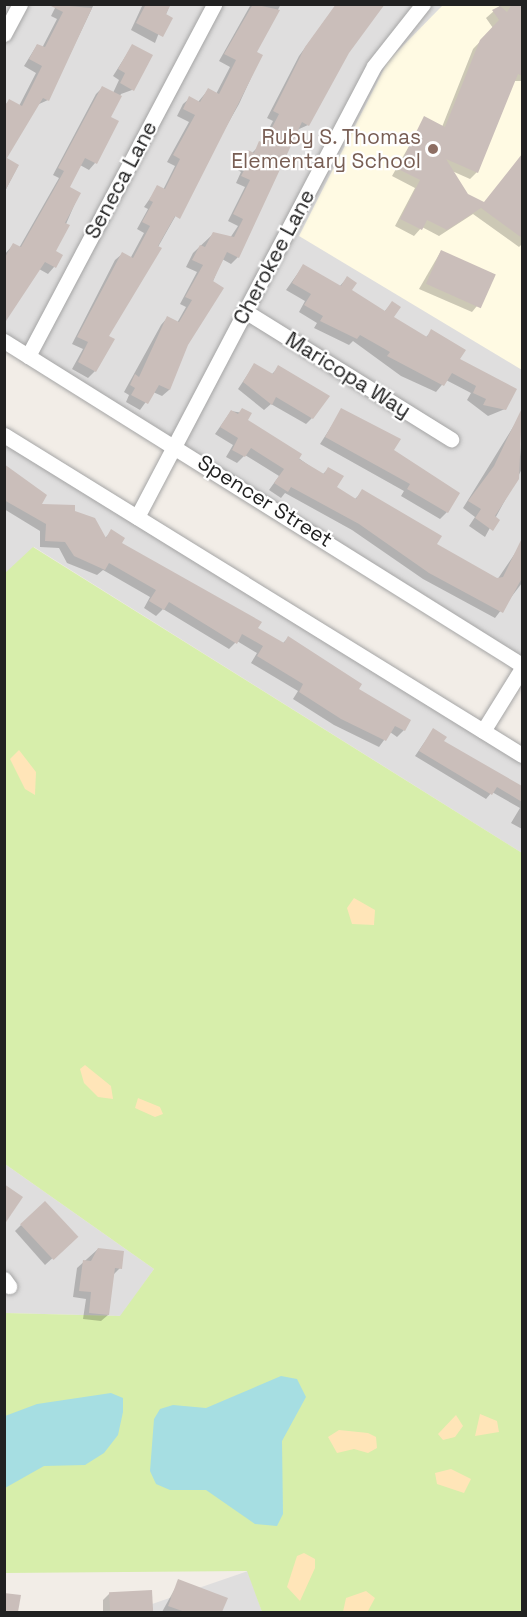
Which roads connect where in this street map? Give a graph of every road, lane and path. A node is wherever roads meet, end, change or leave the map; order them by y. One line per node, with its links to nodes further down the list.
1 (20, 4): 4 (street)
2 (214, 4): 7 (street, Seneca Lane)
3 (423, 4): 5 (street, Cherokee Lane)
4 (4, 34)
5 (245, 311): 9 (street, Maricopa Way); 10 (street, Cherokee Lane)
6 (4, 341): 7 (street, Spencer Street)
7 (28, 356): 10 (street, Spencer Street)
8 (4, 435): 11 (street)
9 (452, 438)
10 (175, 445): 11 (street, Cherokee Lane); 12 (street, Spencer Street)
11 (137, 517): 13 (street)
12 (522, 667): 13 (street)
13 (483, 731): 14 (street)
14 (522, 755)

